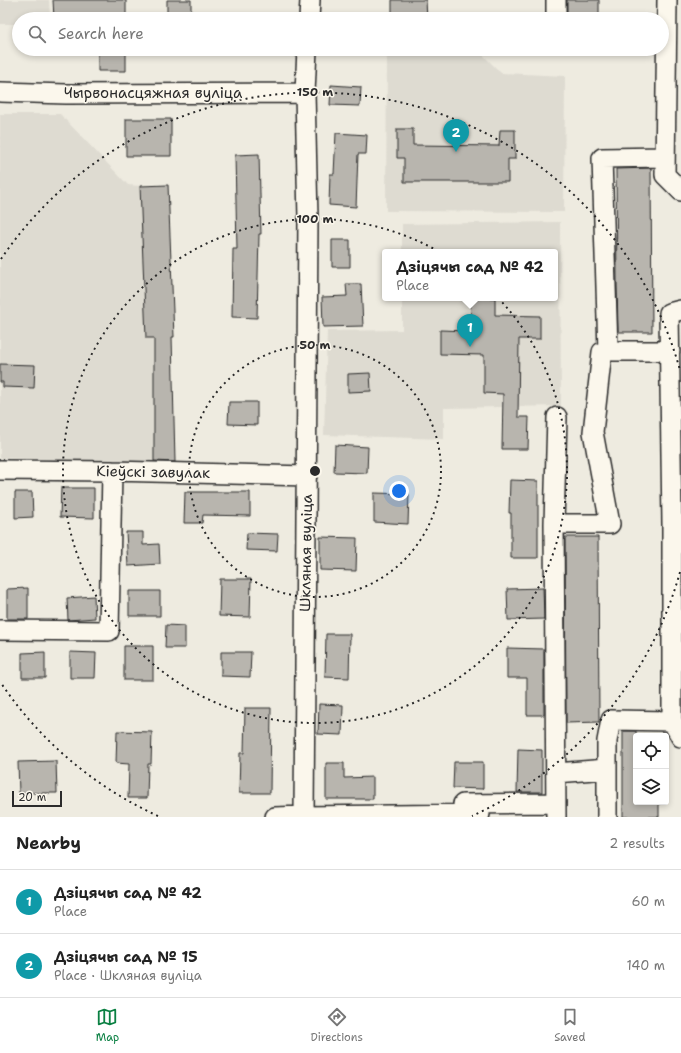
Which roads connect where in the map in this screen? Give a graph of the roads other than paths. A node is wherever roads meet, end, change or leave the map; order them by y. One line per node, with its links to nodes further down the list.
1 (310, 0): 3 (street)
2 (667, 0): 4 (street)
3 (309, 12)
4 (667, 12)
5 (307, 56): 8 (street, Шкляная вуліца)
6 (667, 56): 9 (street)
7 (0, 92): 8 (street, Чырвонасцяжная вуліца)
8 (305, 93): 17 (street, Шкляная вуліца)
9 (666, 157): 10 (street); 12 (street)
10 (681, 191)
11 (681, 310): 13 (street)
12 (608, 351): 13 (street); 18 (street)
13 (670, 351): 19 (street)
14 (557, 417): 18 (street)
15 (0, 470): 16 (street, Кіеўскі завулак)
16 (112, 471): 17 (street, Кіеўскі завулак); 20 (street)
17 (307, 476): 28 (street, Шкляная вуліца)
18 (554, 524): 24 (street)
19 (676, 524): 21 (street)
20 (0, 630)
21 (672, 720): 22 (street); 23 (street)
22 (681, 737)
23 (607, 769): 24 (street); 30 (street)
24 (556, 773): 26 (street)
25 (441, 804): 26 (street)
26 (556, 810)
27 (480, 814): 28 (street)
28 (304, 816): 29 (street)
29 (275, 817)
30 (607, 817)

